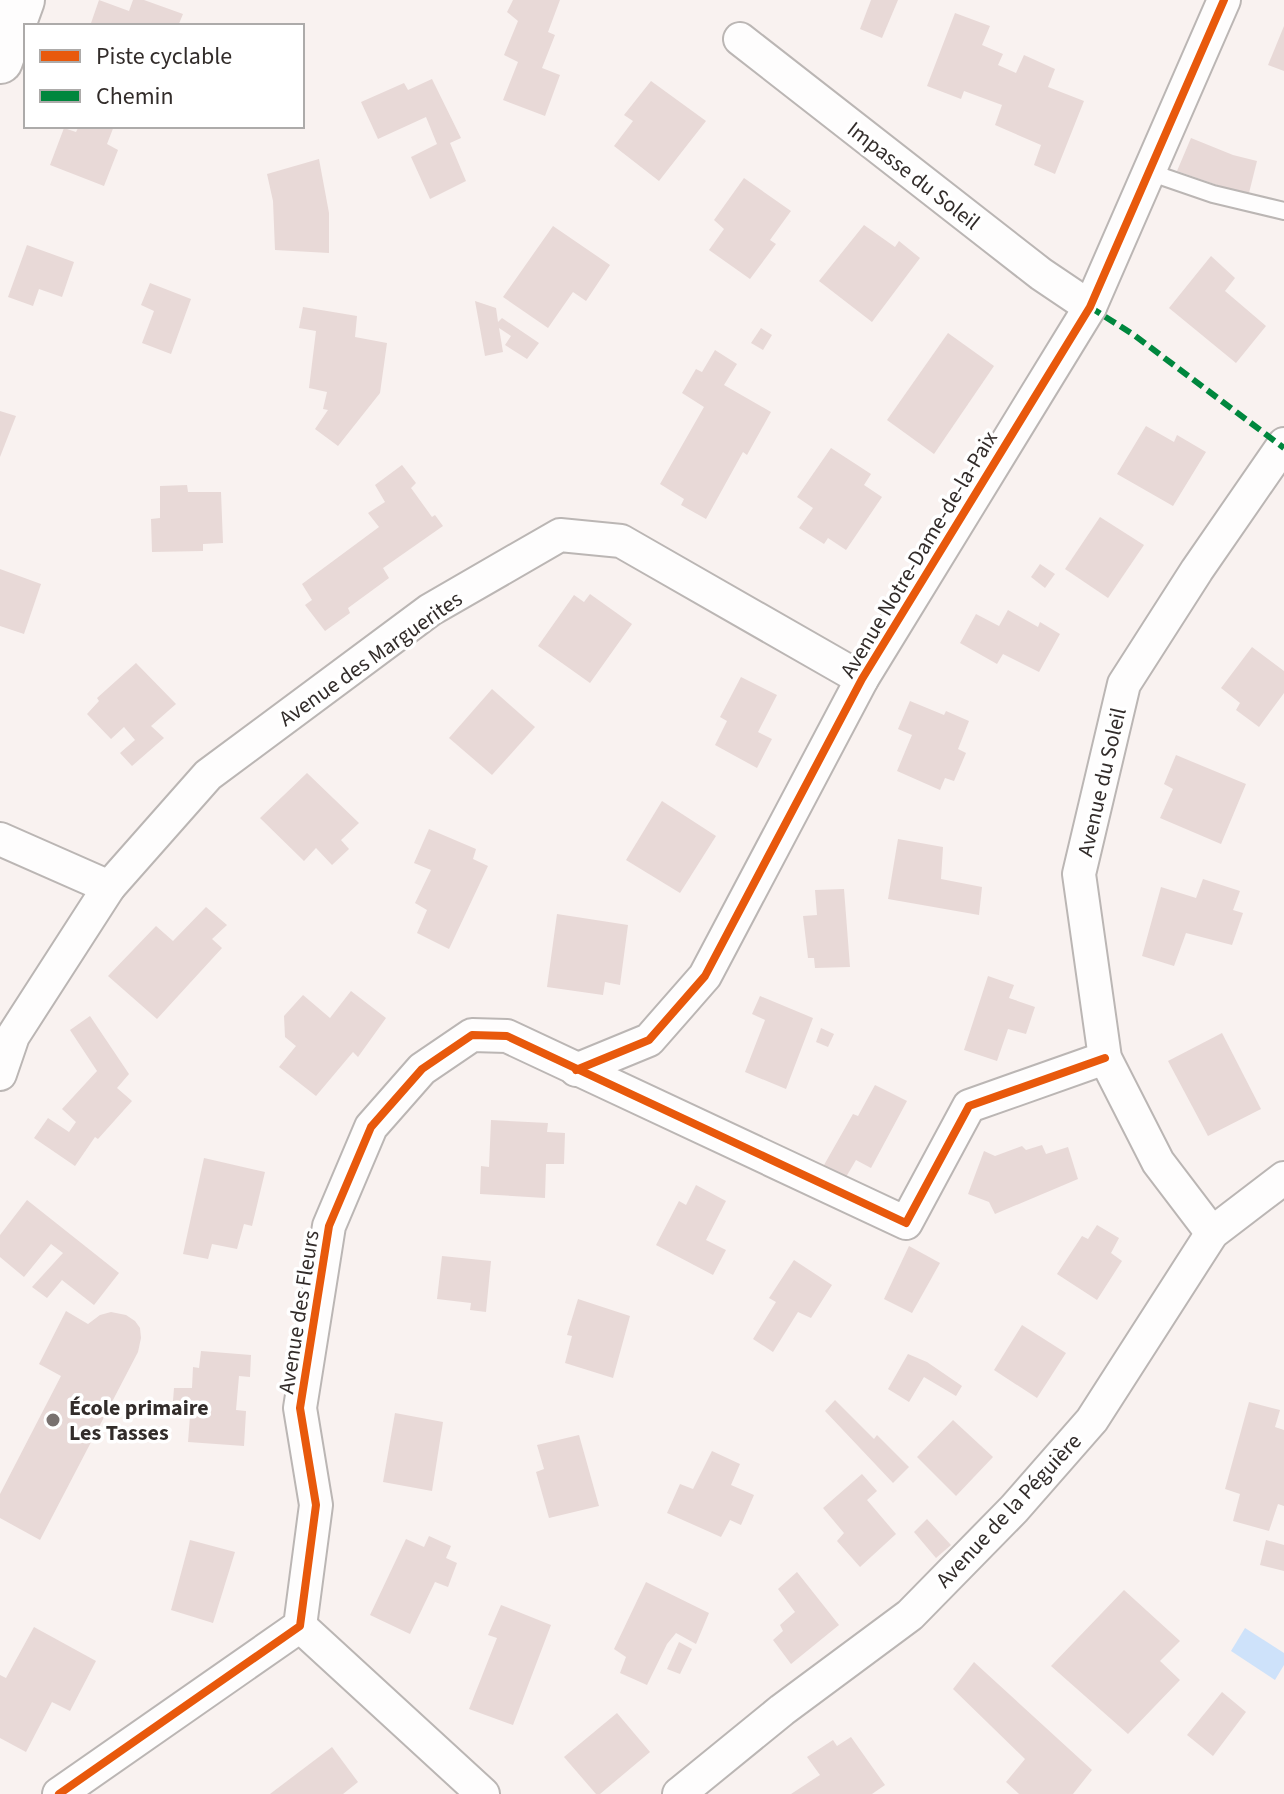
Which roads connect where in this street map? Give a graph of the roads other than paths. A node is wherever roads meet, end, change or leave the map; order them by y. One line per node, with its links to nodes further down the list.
1 (22, 0): 4 (street)
2 (1224, 0): 5 (street, Avenue Notre-Dame-de-la-Paix)
3 (740, 39): 7 (street, Impasse du Soleil)
4 (0, 61)
5 (1149, 172): 6 (lane); 7 (street, Avenue Notre-Dame-de-la-Paix)
6 (1284, 211)
7 (1090, 307): 9 (street, Avenue Notre-Dame-de-la-Paix)
8 (1284, 444): 12 (street, Avenue du Soleil)
9 (862, 679): 11 (street, Avenue des Marguerites); 13 (street, Avenue Notre-Dame-de-la-Paix)
10 (0, 839): 11 (street)
11 (109, 887): 14 (street, Avenue des Marguerites)
12 (1105, 1058): 13 (street, Avenue des Fleurs); 16 (street, Avenue du Soleil)
13 (576, 1070): 17 (street, Avenue des Fleurs)
14 (0, 1074)
15 (1284, 1178): 16 (street, Avenue de la Péguière)
16 (1212, 1233): 20 (street, Avenue de la Péguière)
17 (300, 1626): 18 (street); 19 (street)
18 (59, 1794)
19 (483, 1794)
20 (679, 1794)

